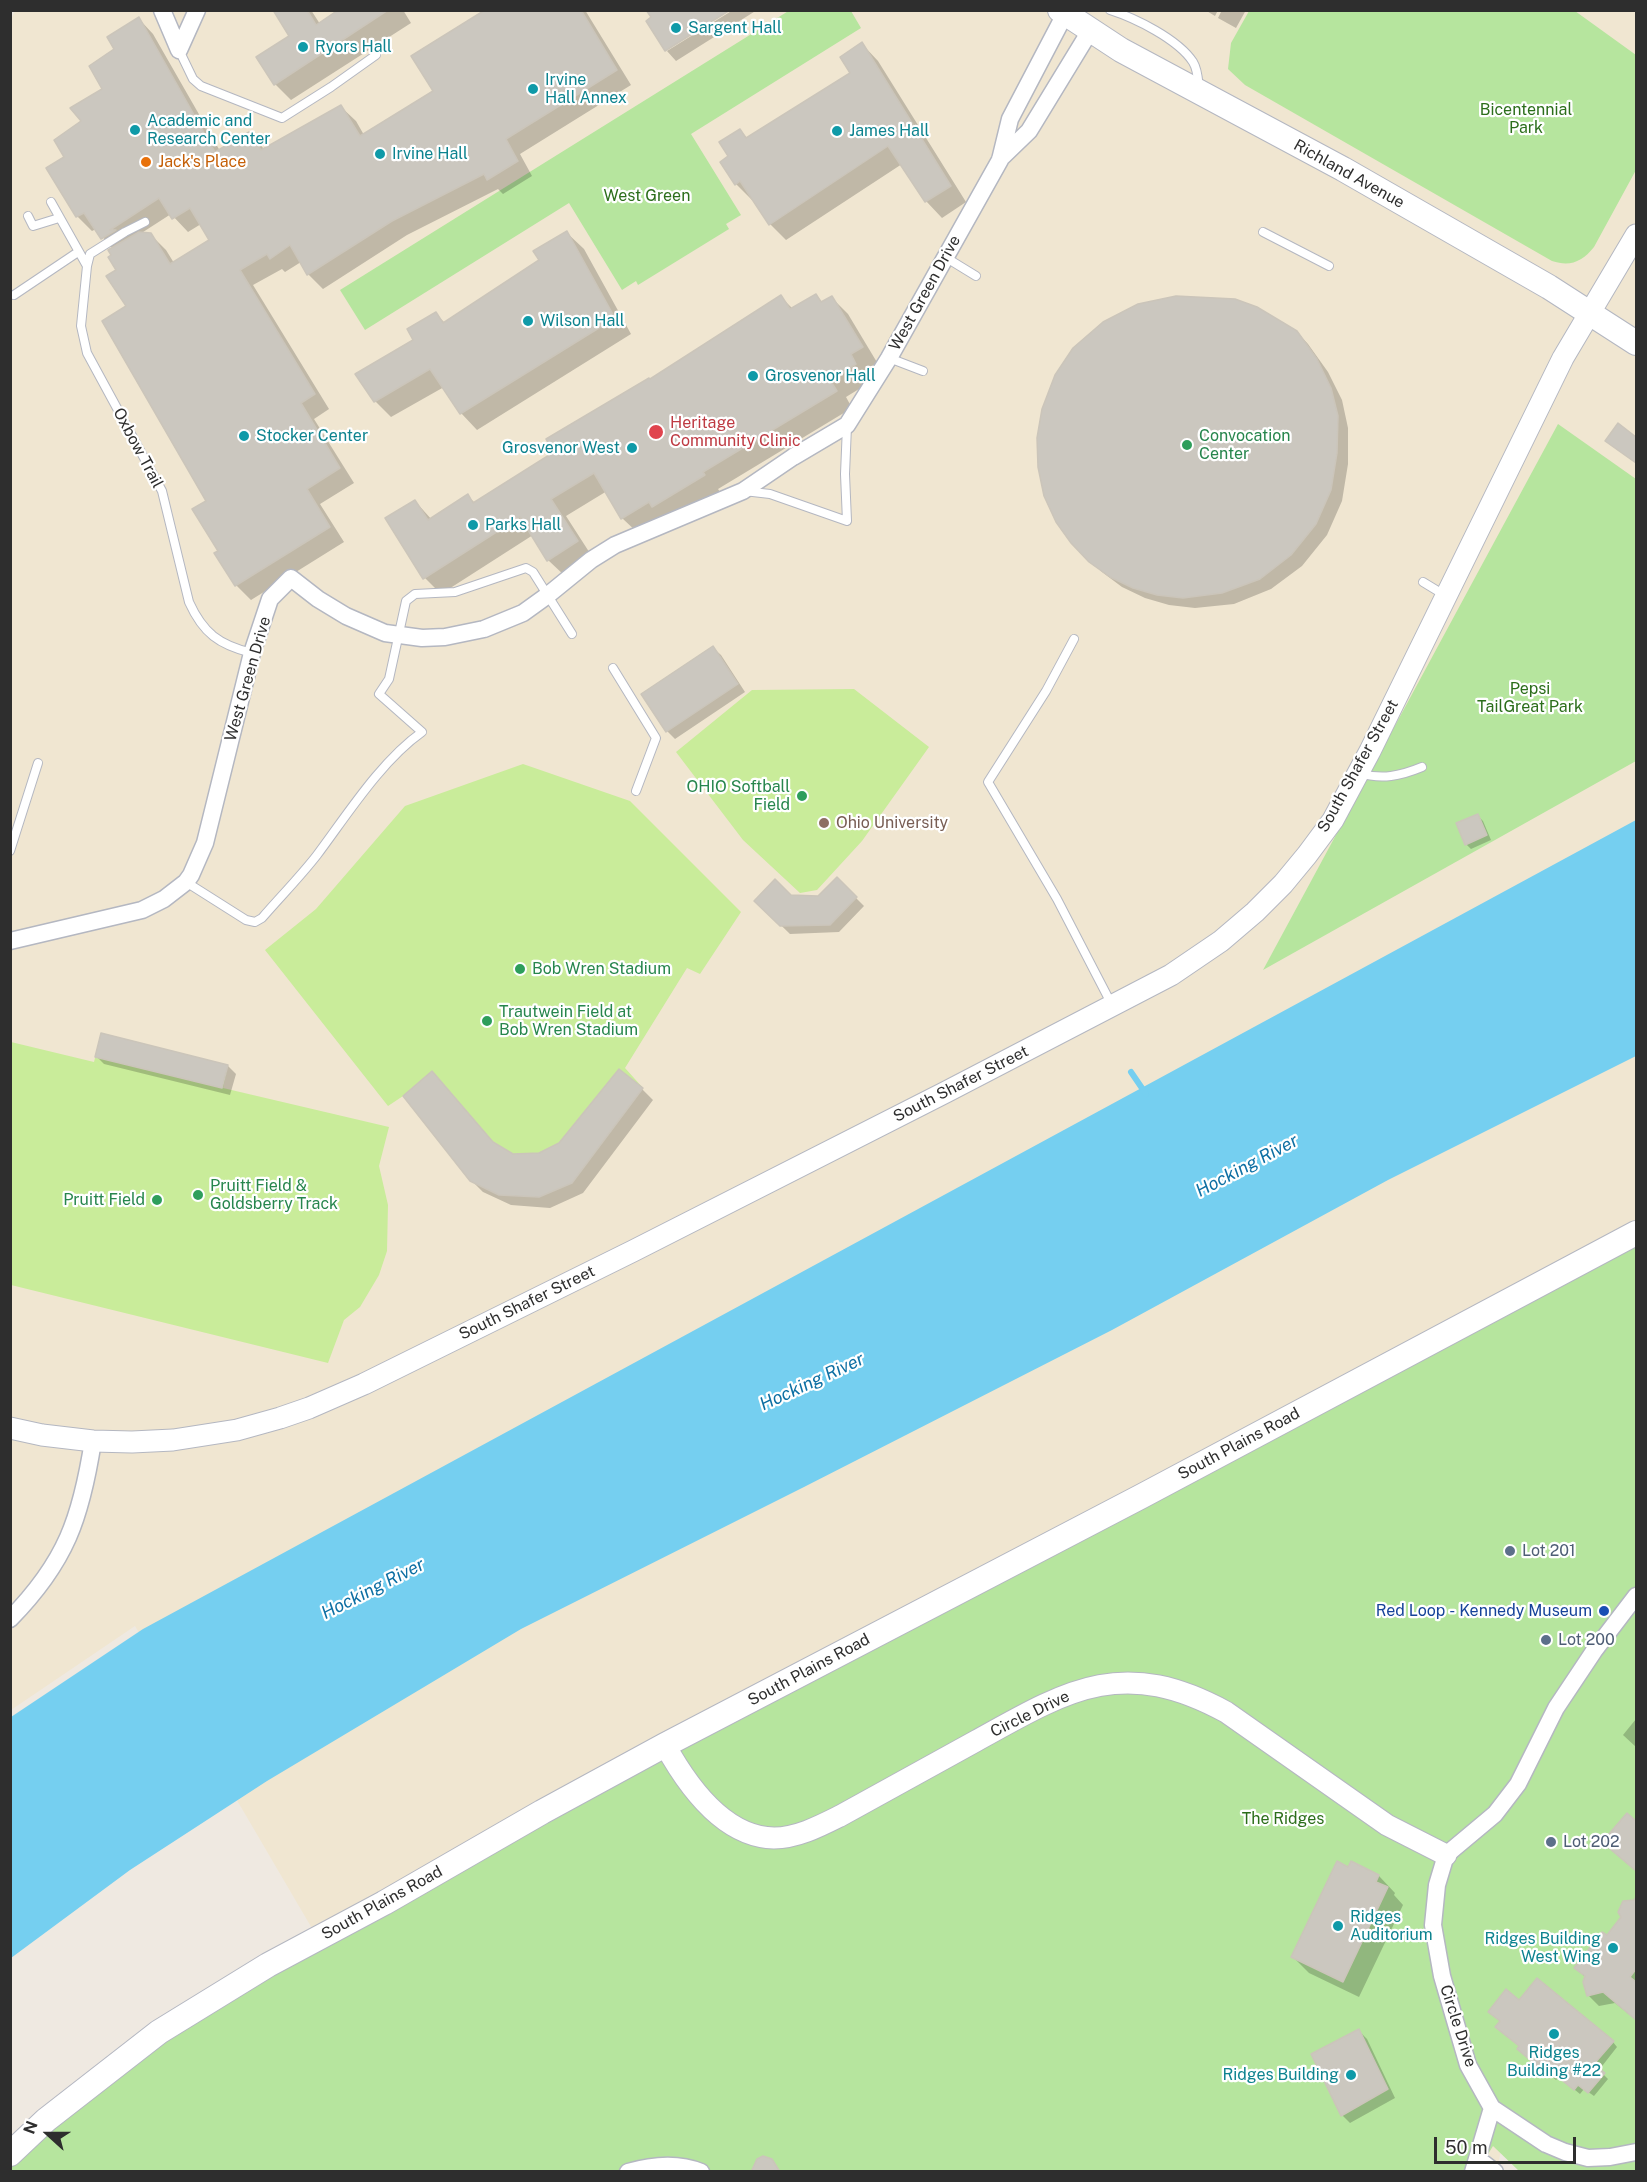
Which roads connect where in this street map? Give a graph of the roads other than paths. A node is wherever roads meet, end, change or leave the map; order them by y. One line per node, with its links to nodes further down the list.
1 (162, 10): 6 (street)
2 (197, 10): 6 (street)
3 (1110, 10): 8 (lane)
4 (1066, 12): 5 (main road, Richland Avenue); 9 (street, West Green Drive)
5 (1090, 31): 8 (main road, Richland Avenue); 9 (street, West Green Drive)
6 (179, 50): 7 (lane)
7 (376, 55)
8 (1199, 93): 22 (main road, Richland Avenue)
9 (1000, 160): 17 (street, West Green Drive)
10 (51, 202): 12 (lane)
11 (28, 216): 12 (lane)
12 (59, 218): 16 (lane)
13 (145, 222): 18 (lane)
14 (1263, 231): 19 (lane)
15 (1636, 235): 22 (street, South Shafer Street)
16 (78, 252): 18 (lane); 21 (lane)
17 (945, 257): 20 (lane); 24 (street, West Green Drive)
18 (87, 266): 34 (lane, Oxbow Trail)
19 (1329, 266)
20 (976, 276)
21 (14, 295)
22 (1591, 314): 23 (main road, Richland Avenue); 30 (street, South Shafer Street)
23 (1636, 342)
24 (889, 358): 25 (lane); 26 (street, West Green Drive)
25 (923, 371)
26 (847, 425): 27 (street, West Green Drive); 27 (lane, West Green Drive)
27 (743, 490): 29 (street, West Green Drive)
28 (1423, 582): 30 (lane)
29 (548, 595): 31 (lane); 32 (street, West Green Drive); 32 (lane)
30 (1446, 596): 38 (street, South Shafer Street)
31 (572, 634)
32 (400, 636): 34 (street, West Green Drive); 41 (lane)
33 (1074, 639): 43 (lane)
34 (252, 653): 41 (street, West Green Drive)
35 (613, 668): 39 (lane)
36 (38, 763): 40 (lane)
37 (1422, 767): 38 (lane)
38 (1358, 773): 43 (street, South Shafer Street)
39 (636, 791)
40 (10, 851)
41 (186, 882): 42 (street, West Green Drive)
42 (10, 941)
43 (1113, 1006): 46 (street, South Shafer Street)
44 (1636, 1233): 49 (main road, South Plains Road)
45 (10, 1428): 46 (street, South Shafer Street)
46 (93, 1441): 48 (street)
47 (1636, 1596): 50 (street)
48 (10, 1619)
49 (665, 1745): 50 (street, Circle Drive); 53 (main road, South Plains Road)
50 (1446, 1855): 51 (street, Circle Drive)
51 (1492, 2108): 52 (street, Circle Drive); 54 (street)
52 (1636, 2152)
53 (10, 2154)
54 (1476, 2165): 57 (street)
55 (627, 2172): 56 (street)
56 (701, 2172)
57 (1495, 2172)

